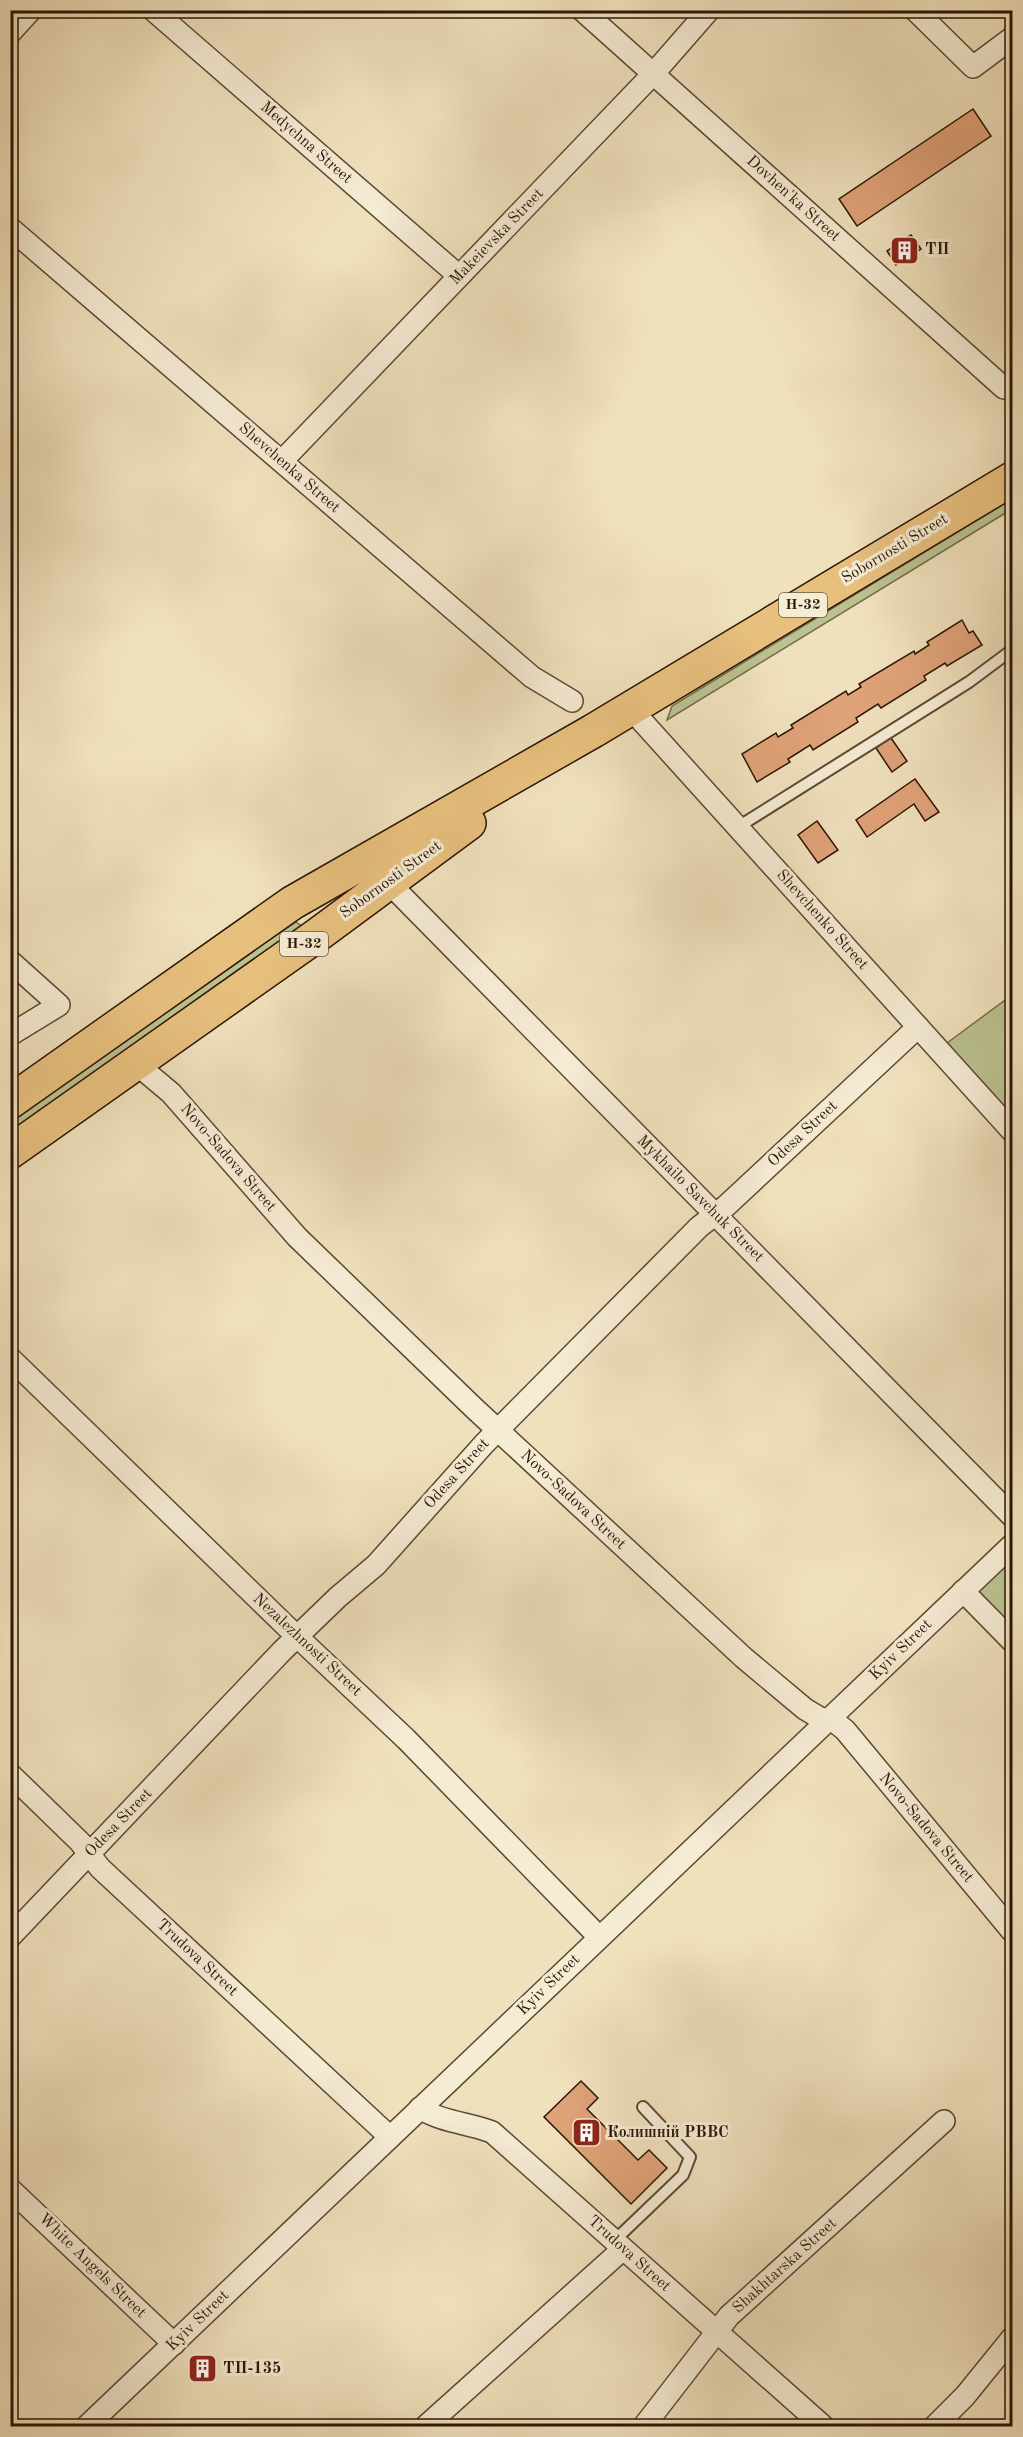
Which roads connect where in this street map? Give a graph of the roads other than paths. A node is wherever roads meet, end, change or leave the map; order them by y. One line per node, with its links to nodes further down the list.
1 (31, 10): 6 (street)
2 (153, 10): 10 (street, Medychna Street)
3 (582, 10): 8 (street, Dovhen'ka Street)
4 (709, 10): 8 (street, Makeievska Street)
5 (915, 10): 7 (street)
6 (10, 33)
7 (1012, 38)
8 (654, 73): 10 (street, Makeievska Street); 11 (street, Dovhen'ka Street)
9 (10, 228): 12 (street, Shevchenka Street)
10 (459, 276): 12 (street, Makeievska Street)
11 (1004, 388)
12 (282, 461): 15 (street, Shevchenka Street)
13 (1012, 479): 16 (main road, Sobornosti Street / Н-32)
14 (1012, 650): 18 (lane)
15 (573, 701)
16 (631, 709): 17 (main road, Sobornosti Street / Н-32); 18 (street, Shevchenko Street)
17 (594, 731): 19 (main road, Sobornosti Street / Н-32); 24 (main road, Sobornosti Street / Н-32)
18 (738, 827): 21 (street, Shevchenko Street)
19 (388, 882): 23 (main road, Sobornosti Street / Н-32); 27 (street, Mykhailo Savchuk Street)
20 (10, 961): 22 (street)
21 (918, 1027): 25 (street, Shevchenko Street); 27 (street, Odesa Street)
22 (10, 1035)
23 (134, 1062): 26 (main road, Sobornosti Street / Н-32); 29 (street, Novo-Sadova Street)
24 (10, 1102)
25 (1012, 1131)
26 (10, 1152)
27 (715, 1214): 29 (street, Odesa Street); 30 (street, Mykhailo Savchuk Street)
28 (10, 1358): 33 (street, Nezalezhnosti Street)
29 (498, 1430): 33 (street, Odesa Street); 35 (street, Novo-Sadova Street)
30 (1012, 1516)
31 (1012, 1545): 32 (street, Kyiv Street)
32 (963, 1591): 34 (street); 35 (street, Kyiv Street)
33 (297, 1637): 37 (street, Odesa Street); 40 (street, Nezalezhnosti Street)
34 (1012, 1641)
35 (827, 1720): 38 (street, Novo-Sadova Street); 40 (street, Kyiv Street)
36 (10, 1774): 37 (street, Trudova Street)
37 (89, 1854): 39 (street, Odesa Street); 44 (street, Trudova Street)
38 (1012, 1931)
39 (10, 1937)
40 (599, 1937): 42 (street, Kyiv Street)
41 (643, 2107): 46 (lane)
42 (420, 2108): 44 (street, Kyiv Street); 46 (street, Trudova Street)
43 (944, 2121): 47 (street, Shakhtarska Street)
44 (390, 2137): 49 (street, Kyiv Street)
45 (10, 2189): 49 (street, White Angels Street)
46 (619, 2245): 47 (street, Trudova Street); 51 (street)
47 (716, 2332): 52 (street, Shakhtarska Street); 53 (street, Trudova Street)
48 (1012, 2338): 54 (street)
49 (174, 2344): 50 (street, Kyiv Street)
50 (97, 2424)
51 (426, 2427)
52 (644, 2427)
53 (823, 2427)
54 (935, 2427)

